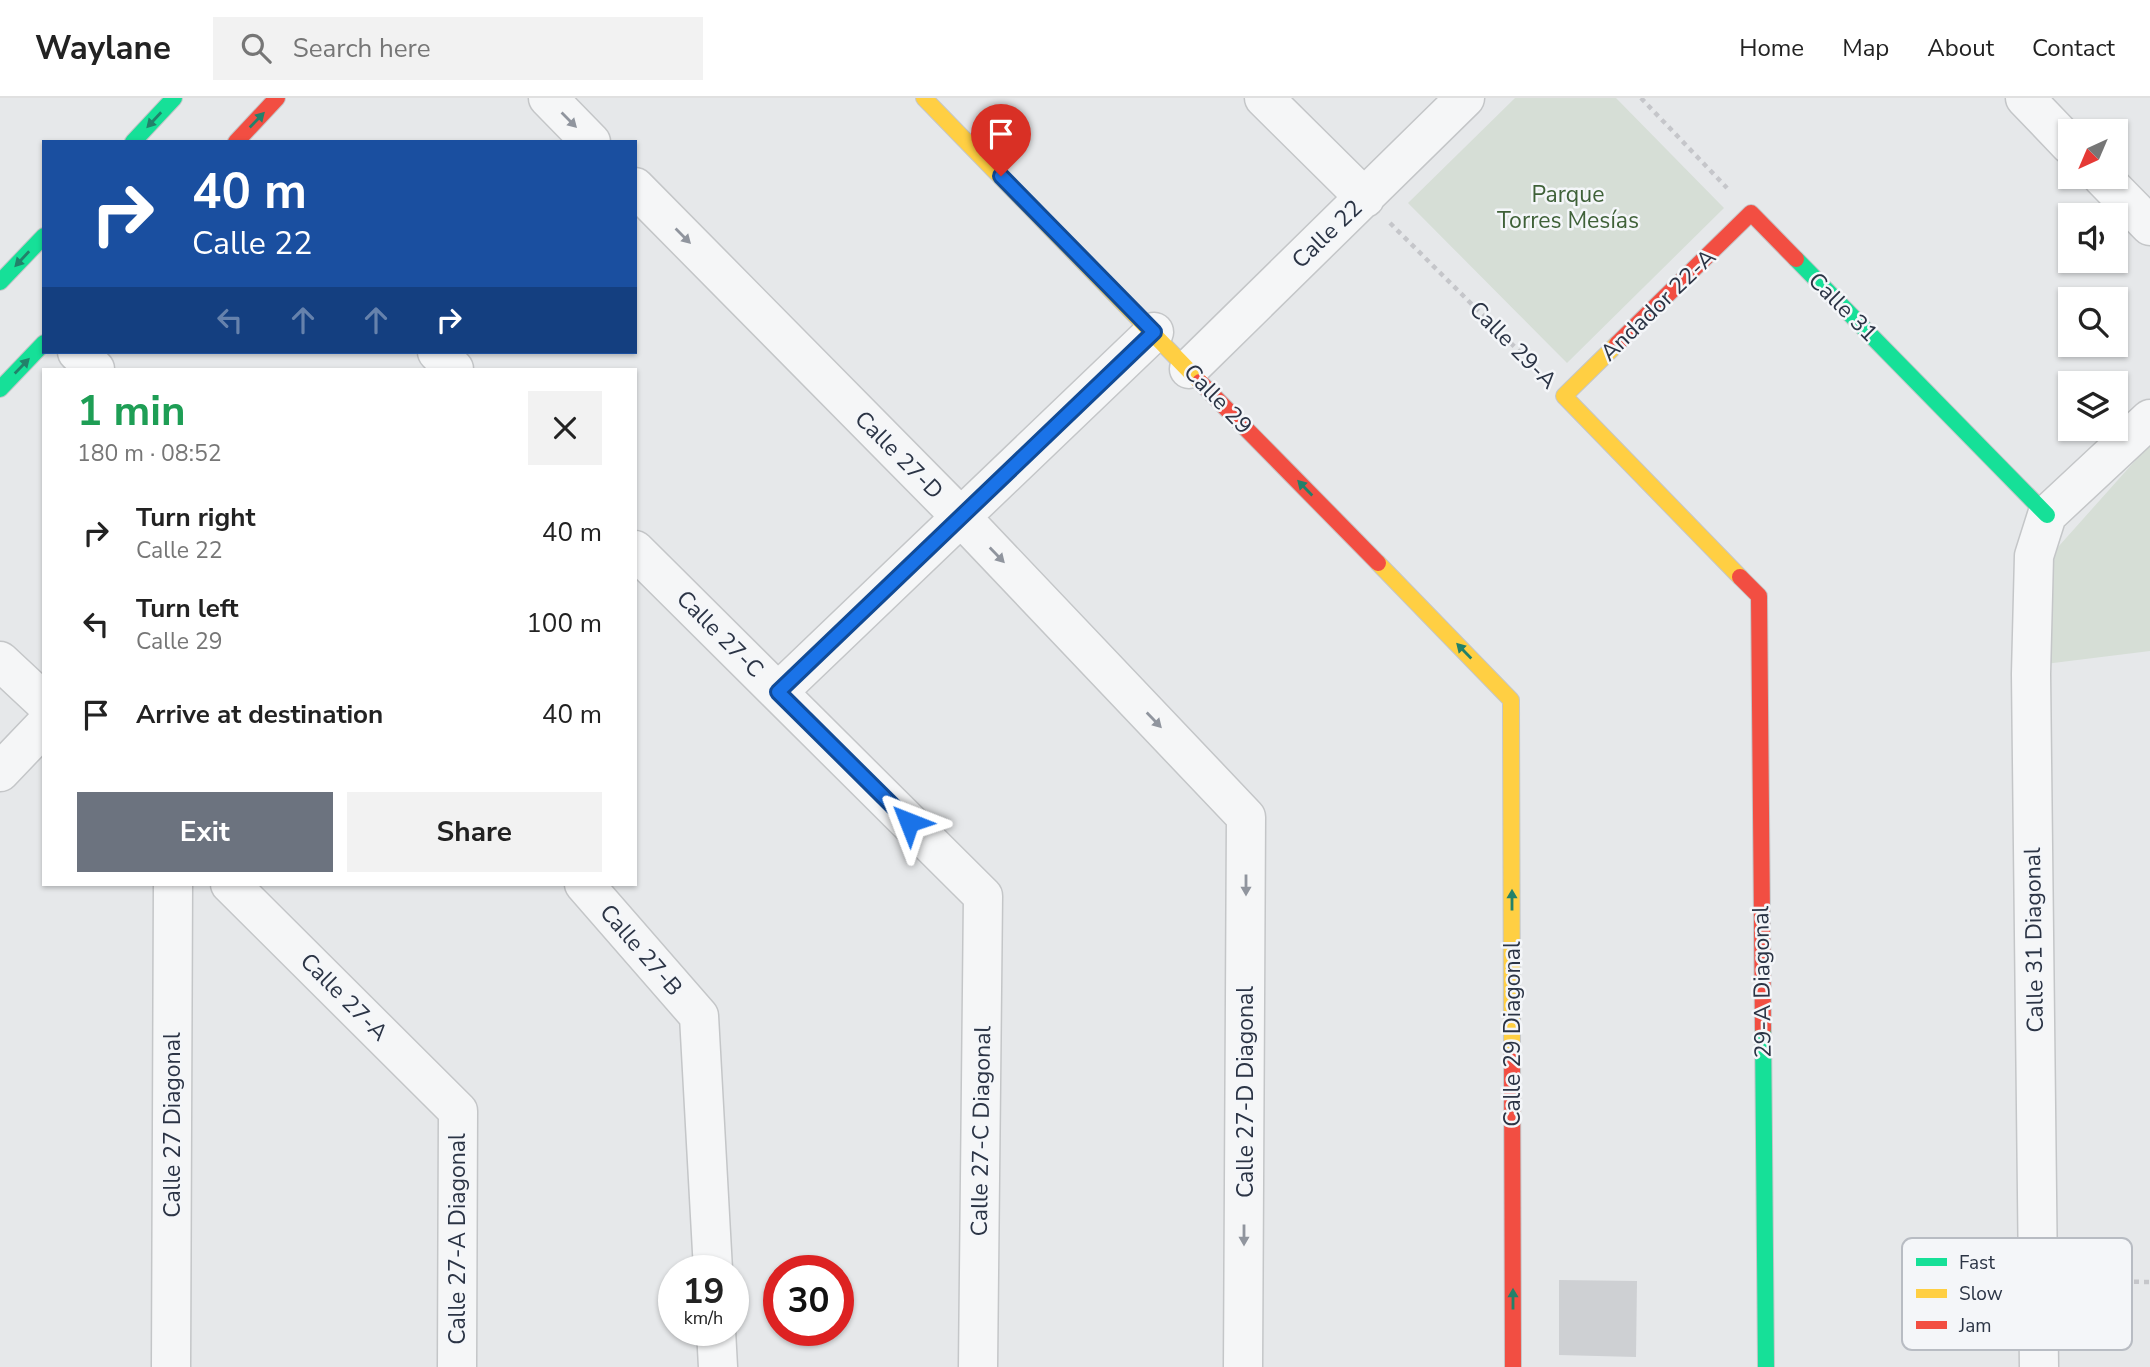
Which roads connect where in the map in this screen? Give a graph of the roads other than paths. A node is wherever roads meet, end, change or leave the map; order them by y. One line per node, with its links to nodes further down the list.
1 (174, 98): 9 (street, one-way to 9)
2 (278, 98): 10 (street, one-way to 2)
3 (548, 98): 11 (street, one-way to 11)
4 (924, 98): 19 (street, Calle 29)
5 (1264, 98): 14 (street)
6 (1465, 98): 14 (street, Calle 22)
7 (2025, 98): 8 (street)
8 (2058, 132)
9 (135, 140)
10 (238, 140)
11 (589, 140)
12 (637, 189): 30 (street, Calle 27-D, one-way to 30)
13 (2114, 189): 16 (street)
14 (1365, 198): 25 (street, Calle 22)
15 (1751, 213): 27 (street, Andador 22-A); 29 (street, Calle 31)
16 (2150, 226)
17 (42, 238): 18 (street, one-way to 18)
18 (0, 282)
19 (1154, 332): 25 (street, Calle 29); 30 (street)
20 (42, 345): 26 (street, one-way to 20)
21 (79, 354): 23 (street)
22 (439, 354): 24 (street)
23 (94, 368)
24 (453, 368)
25 (1189, 369): 36 (street, Calle 29, one-way to 25)
26 (0, 389)
27 (1564, 396): 32 (street, Calle 29-A)
28 (2150, 419): 29 (street)
29 (2047, 514): 45 (street, Calle 31 Diagonal)
30 (961, 517): 34 (street); 39 (street, Calle 27-D, one-way to 39)
31 (637, 552): 34 (street, Calle 27-C)
32 (1759, 596): 54 (street, 29-A Diagonal)
33 (0, 661): 35 (street)
34 (778, 692): 43 (street, Calle 27-C)
35 (42, 700)
36 (1511, 700): 53 (street, Calle 29 Diagonal, one-way to 36)
37 (42, 728): 38 (street)
38 (0, 772)
39 (1247, 817): 52 (street, Calle 27-D Diagonal, one-way to 52)
40 (173, 886): 48 (street, Calle 27 Diagonal)
41 (232, 886): 44 (street, Calle 27-A)
42 (586, 886): 46 (street, Calle 27-B)
43 (983, 896): 51 (street, Calle 27-C Diagonal)
44 (458, 1111): 49 (street, Calle 27-A Diagonal)
45 (2038, 1238)
46 (712, 1255)
47 (717, 1346): 50 (street)
48 (172, 1367)
49 (457, 1367)
50 (718, 1367)
51 (978, 1367)
52 (1243, 1367)
53 (1513, 1367)
54 (1766, 1367)

